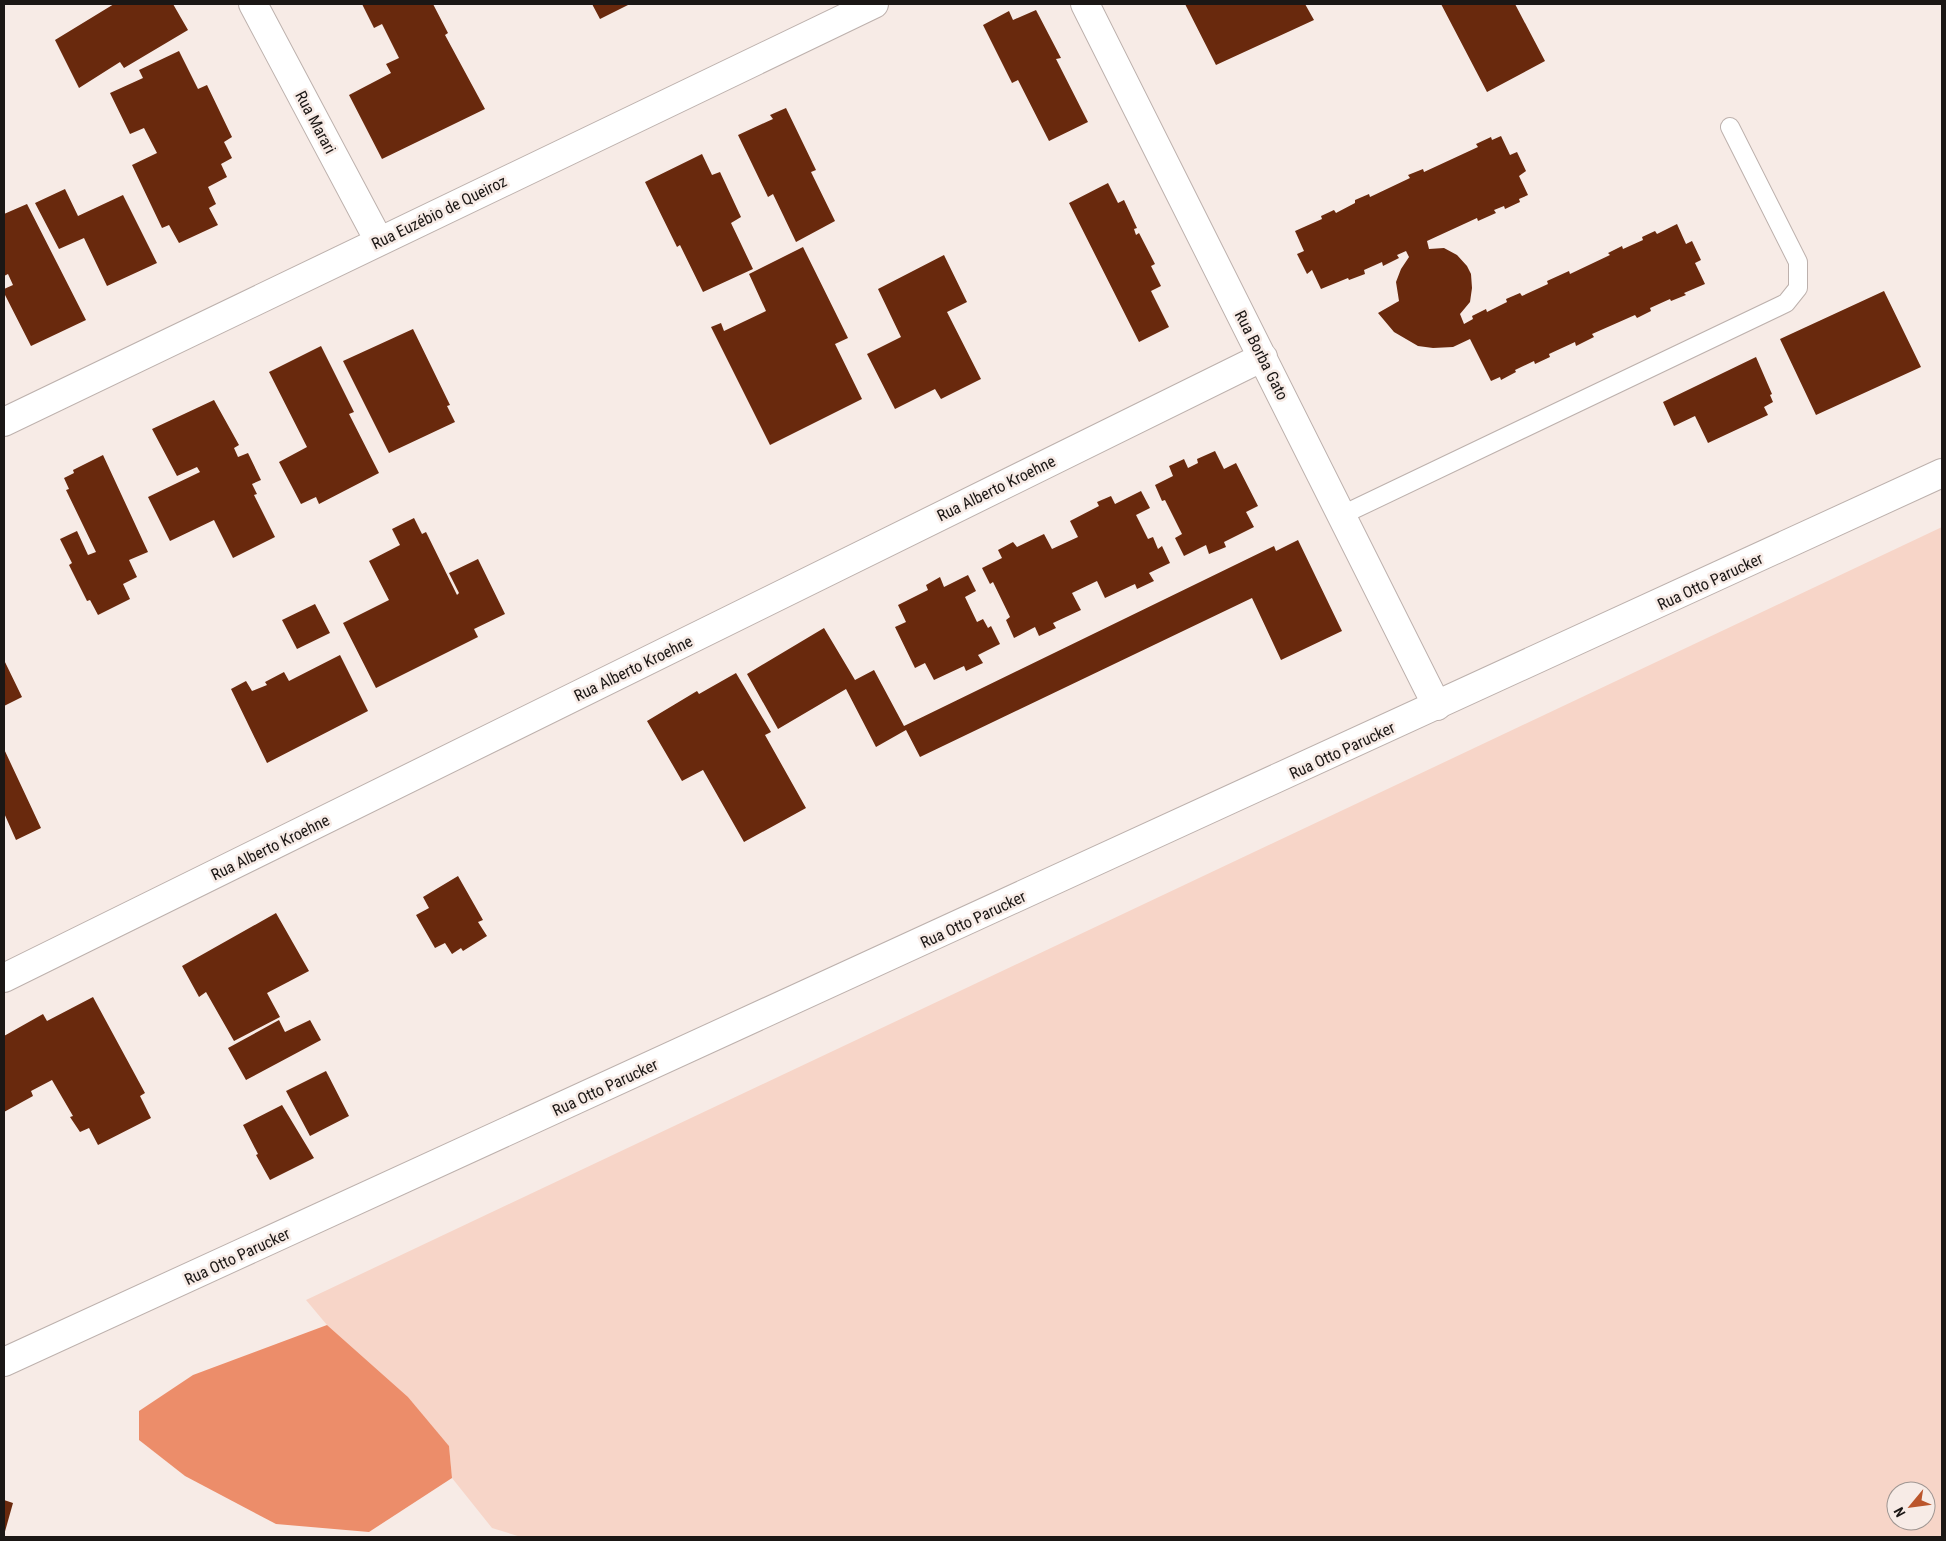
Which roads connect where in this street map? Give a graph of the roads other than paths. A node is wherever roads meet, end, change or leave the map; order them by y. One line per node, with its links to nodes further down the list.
1 (253, 4): 5 (street, Rua Marari)
2 (874, 4): 5 (street, Rua Euzébio de Queiroz)
3 (1085, 4): 6 (street, Rua Borba Gato)
4 (1730, 127): 9 (lane)
5 (379, 241): 7 (street, Rua Euzébio de Queiroz)
6 (1263, 357): 9 (street, Rua Borba Gato); 11 (street, Rua Alberto Kroehne)
7 (4, 422)
8 (1942, 473): 10 (street, Rua Otto Parucker)
9 (1342, 515): 10 (street, Rua Borba Gato)
10 (1437, 706): 12 (street, Rua Otto Parucker)
11 (4, 978)
12 (4, 1362)

